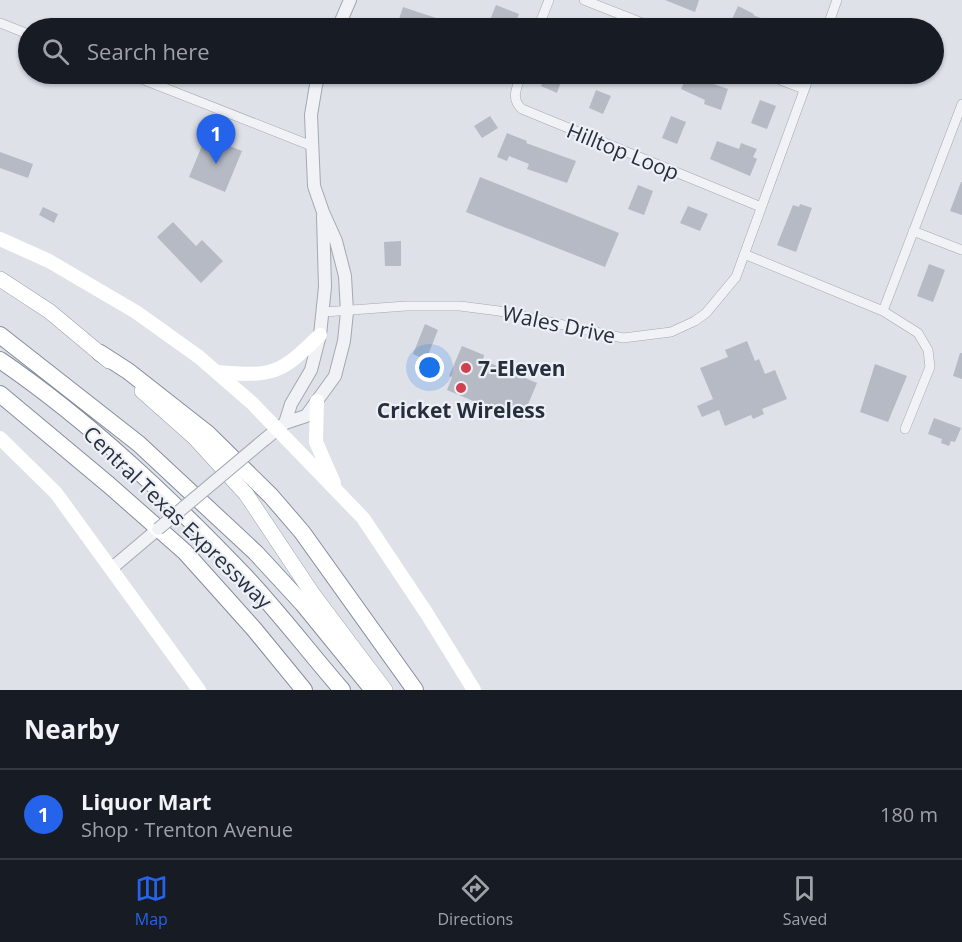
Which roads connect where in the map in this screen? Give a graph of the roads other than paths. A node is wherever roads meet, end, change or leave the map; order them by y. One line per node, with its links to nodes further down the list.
1 (350, 0): 5 (street)
2 (549, 0): 6 (street)
3 (584, 0): 7 (street)
4 (837, 0): 8 (street)
5 (342, 18)
6 (542, 18)
7 (630, 18)
8 (831, 18)
9 (0, 23): 10 (street)
10 (18, 30)
11 (154, 84): 18 (street)
12 (316, 84): 18 (street)
13 (519, 84): 19 (street, Hilltop Loop)
14 (791, 84): 16 (street)
15 (806, 84): 16 (street, Wales Drive)
16 (804, 89): 19 (street, Wales Drive)
17 (962, 104): 21 (street)
18 (312, 146): 20 (street)
19 (761, 207): 24 (street, Wales Drive)
20 (323, 212): 27 (street); 28 (street)
21 (913, 231): 23 (street); 26 (street)
22 (0, 239): 33 (main road)
23 (962, 249)
24 (744, 254): 26 (street); 28 (street, Wales Drive)
25 (0, 279): 31 (main road)
26 (883, 311): 38 (street)
27 (324, 312): 28 (street, Wales Drive); 29 (street)
28 (347, 312): 35 (street)
29 (320, 334): 33 (main road); 37 (street)
30 (0, 335): 46 (highway)
31 (100, 353): 47 (main road); 48 (highway)
32 (0, 360): 45 (highway, Central Texas Expressway)
33 (217, 372): 37 (main road)
34 (0, 394): 39 (highway, Central Texas Expressway)
35 (317, 401): 37 (street); 41 (main road)
36 (0, 403): 39 (highway)
37 (281, 426): 41 (main road); 42 (street, bridge)
38 (905, 429)
39 (51, 436): 44 (highway, Central Texas Expressway)
40 (0, 438): 42 (main road)
41 (337, 490): 49 (main road)
42 (112, 568): 43 (main road)
43 (199, 690)
44 (304, 690)
45 (342, 690)
46 (373, 690)
47 (385, 690)
48 (415, 690)
49 (474, 690)

